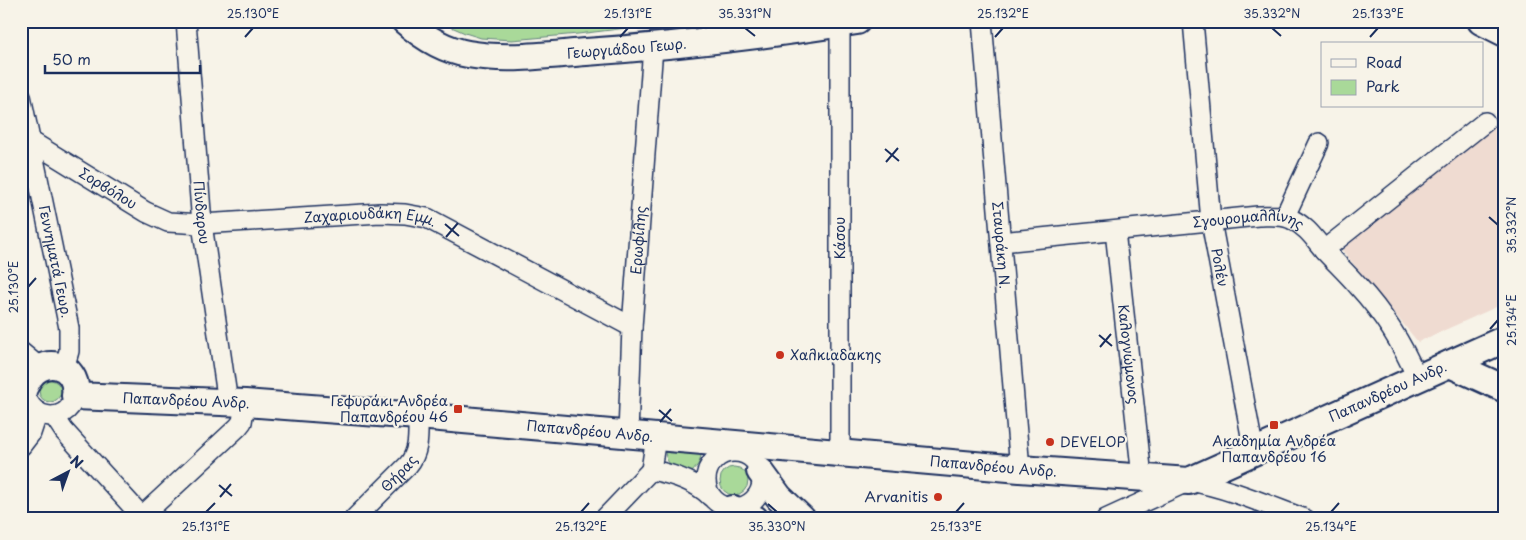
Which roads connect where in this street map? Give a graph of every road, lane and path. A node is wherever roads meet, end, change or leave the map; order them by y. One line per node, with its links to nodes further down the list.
1 (186, 21): 15 (street, Πίνδαρου)
2 (405, 21): 8 (street, Γεωργιάδου Γεωρ.)
3 (982, 21): 17 (street, Σταυράκη Ν.)
4 (1193, 21): 14 (street, Ρολέν)
5 (1482, 21): 7 (street)
6 (848, 23): 8 (street, Γεωργιάδου Γεωρ.); 32 (street, Κάσου)
7 (1505, 33)
8 (654, 47): 19 (street, Ερωφίλης)
9 (21, 96): 11 (street, Γεννηματά Γεωρ.)
10 (1485, 122): 18 (street)
11 (26, 138): 15 (street, Σορβόλου); 22 (street, Γεννηματά Γεωρ.)
12 (1319, 143): 13 (street)
13 (1284, 216): 14 (street, Σγουρομαλλίνης); 18 (street, Σγουρομαλλίνης)
14 (1211, 221): 16 (street, Σγουρομαλλίνης); 31 (street, Ρολέν)
15 (202, 224): 19 (street, Ζαχαριουδάκη Εμμ.); 26 (street, Πίνδαρου)
16 (1115, 231): 17 (street, Σγουρομαλλίνης); 36 (street, Καλογνώμονος)
17 (1001, 242): 35 (street, Σταυράκη Ν.)
18 (1324, 250): 23 (street, Σγουρομαλλίνης)
19 (632, 327): 29 (street, Ερωφίλης)
20 (1505, 340): 21 (street, Παπανδρέου Ανδρ.)
21 (1450, 364): 23 (street, Παπανδρέου Ανδρ.); 24 (street)
22 (34, 372): 25 (street); 27 (street)
23 (1418, 378): 31 (street, Παπανδρέου Ανδρ.)
24 (1505, 389)
25 (75, 396): 26 (street, Παπανδρέου Ανδρ.); 27 (street)
26 (237, 403): 28 (street, Παπανδρέου Ανδρ.); 39 (street)
27 (46, 414): 30 (street); 39 (street)
28 (418, 416): 29 (street, Παπανδρέου Ανδρ.); 40 (street, Θήρας)
29 (628, 434): 33 (street, Παπανδρέου Ανδρ.)
30 (21, 446)
31 (1254, 452): 37 (street, Παπανδρέου Ανδρ.)
32 (840, 453): 34 (street, Παπανδρέου Ανδρ.); 35 (street, Παπανδρέου Ανδρ.)
33 (654, 454): 34 (street, Παπανδρέου Ανδρ.); 38 (street); 41 (street)
34 (743, 455): 38 (street); 38 (street); 42 (street)
35 (1020, 469): 36 (street, Παπανδρέου Ανδρ.)
36 (1142, 477): 37 (street, Παπανδρέου Ανδρ.)
37 (1190, 481): 43 (street, Παπανδρέου Ανδρ.); 44 (street)
38 (727, 509)
39 (142, 518)
40 (354, 519)
41 (604, 519)
42 (802, 519)
43 (1106, 519)
44 (1305, 519)

